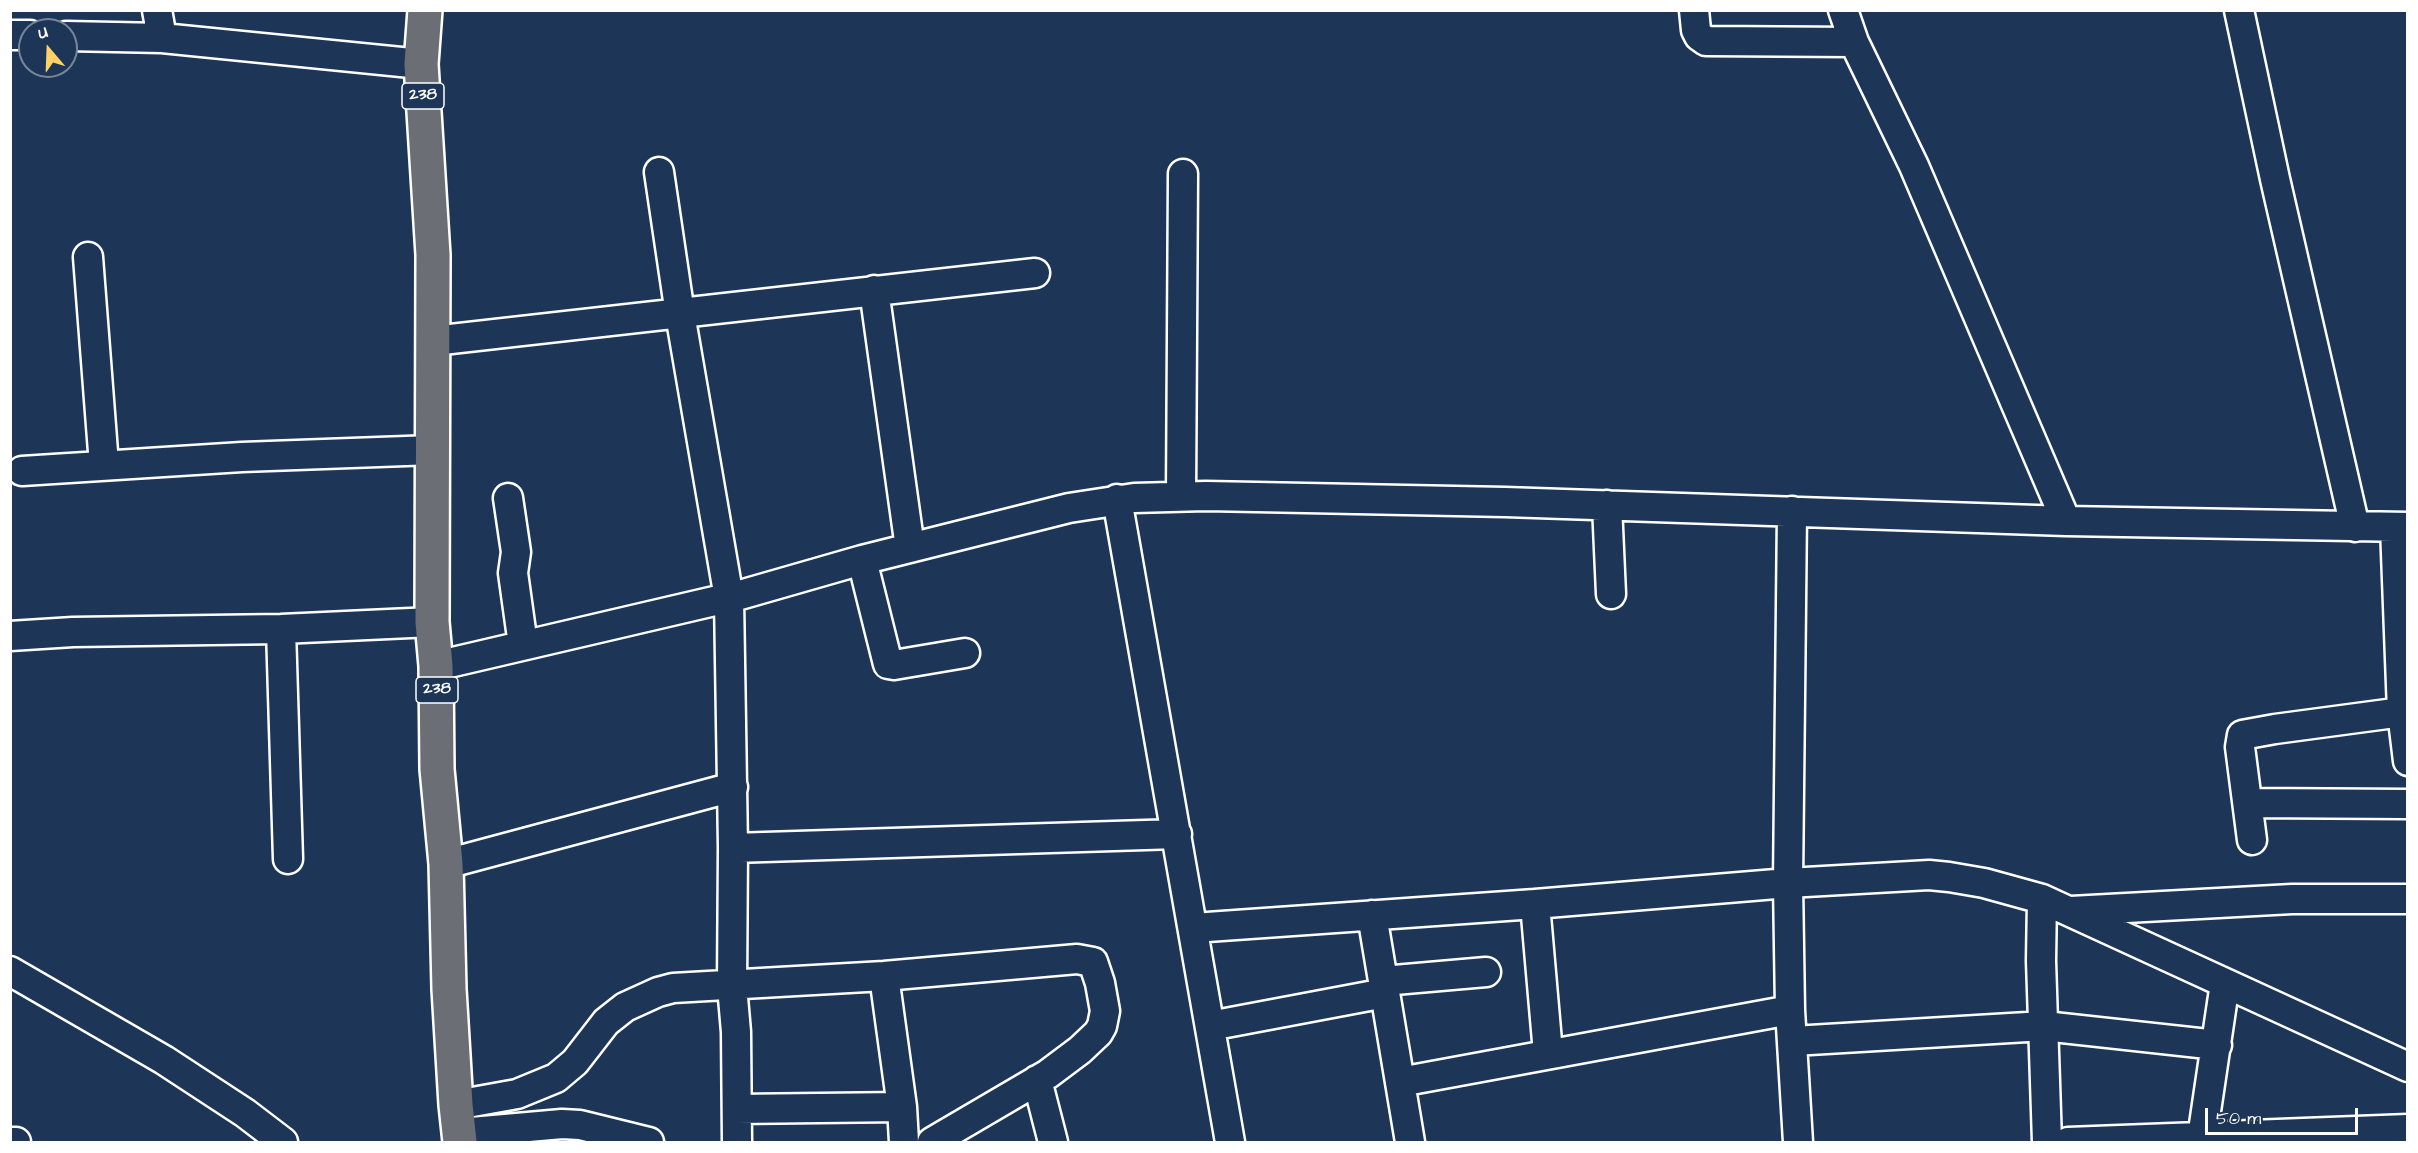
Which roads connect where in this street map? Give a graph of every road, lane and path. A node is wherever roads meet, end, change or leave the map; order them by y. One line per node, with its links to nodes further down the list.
1 (425, 10): 8 (main road, 238)
2 (1694, 10): 7 (street)
3 (1843, 10): 7 (street)
4 (2239, 10): 25 (street)
5 (160, 24): 6 (street); 8 (street)
6 (78, 34)
7 (1854, 42): 24 (street)
8 (421, 64): 15 (main road, 238)
9 (658, 172): 14 (street)
10 (1183, 174): 19 (street)
11 (88, 256): 17 (street)
12 (1035, 273): 13 (street)
13 (874, 290): 14 (street); 27 (street)
14 (680, 314): 15 (street); 30 (street)
15 (433, 341): 16 (main road, 238)
16 (433, 450): 17 (street); 31 (main road, 238)
17 (104, 465): 18 (street)
18 (22, 471)
19 (1181, 496): 21 (street); 22 (street)
20 (508, 498): 34 (street)
21 (1118, 499): 27 (street); 42 (street)
22 (1607, 505): 23 (street); 29 (street)
23 (1792, 511): 24 (street); 47 (street)
24 (2066, 521): 25 (street)
25 (2355, 527): 26 (street)
26 (2401, 527): 37 (street)
27 (910, 548): 28 (street)
28 (862, 560): 30 (street); 35 (street)
29 (1611, 594)
30 (729, 598): 34 (street); 39 (street)
31 (432, 622): 32 (street); 36 (main road, 238)
32 (281, 629): 33 (street); 45 (street)
33 (10, 636)
34 (523, 645): 36 (street)
35 (965, 653)
36 (436, 666): 46 (main road, 238)
37 (2402, 712): 38 (street); 40 (street)
38 (2408, 761)
39 (733, 787): 44 (street); 46 (street)
40 (2248, 803): 41 (street); 43 (street)
41 (2408, 804)
42 (1177, 834): 44 (street); 53 (street)
43 (2252, 840)
44 (733, 848): 58 (street)
45 (288, 859)
46 (446, 864): 71 (main road, 238)
47 (1788, 883): 48 (street); 50 (street); 60 (street)
48 (2042, 898): 51 (street); 62 (street)
49 (2408, 899): 51 (street)
50 (1536, 904): 52 (street); 65 (street)
51 (2070, 911): 57 (street)
52 (1372, 915): 53 (street); 59 (street)
53 (1193, 928): 61 (street)
54 (10, 971): 76 (street)
55 (1486, 972): 59 (street)
56 (884, 976): 58 (street); 67 (street); 69 (street)
57 (2225, 983): 64 (street); 66 (street)
58 (732, 986): 70 (street); 71 (street)
59 (1384, 987): 61 (street); 68 (street)
60 (1790, 1010): 63 (street); 65 (street)
61 (1210, 1026): 82 (street)
62 (2044, 1026): 63 (street); 64 (street); 85 (street)
63 (1793, 1041): 84 (street)
64 (2217, 1046): 73 (street)
65 (1548, 1053): 68 (street)
66 (2408, 1067)
67 (1037, 1080): 80 (street); 81 (street)
68 (1400, 1082): 83 (street)
69 (902, 1107): 70 (street); 79 (street)
70 (737, 1109): 78 (street)
71 (459, 1127): 77 (street)
72 (2408, 1129): 73 (street)
73 (2195, 1140): 86 (street)
74 (10, 1142): 75 (street)
75 (16, 1143)
76 (283, 1143)
77 (649, 1143)
78 (737, 1143)
79 (904, 1143)
80 (932, 1143)
81 (1053, 1143)
82 (1230, 1143)
83 (1410, 1143)
84 (1798, 1143)
85 (2046, 1143)
86 (2068, 1143)

